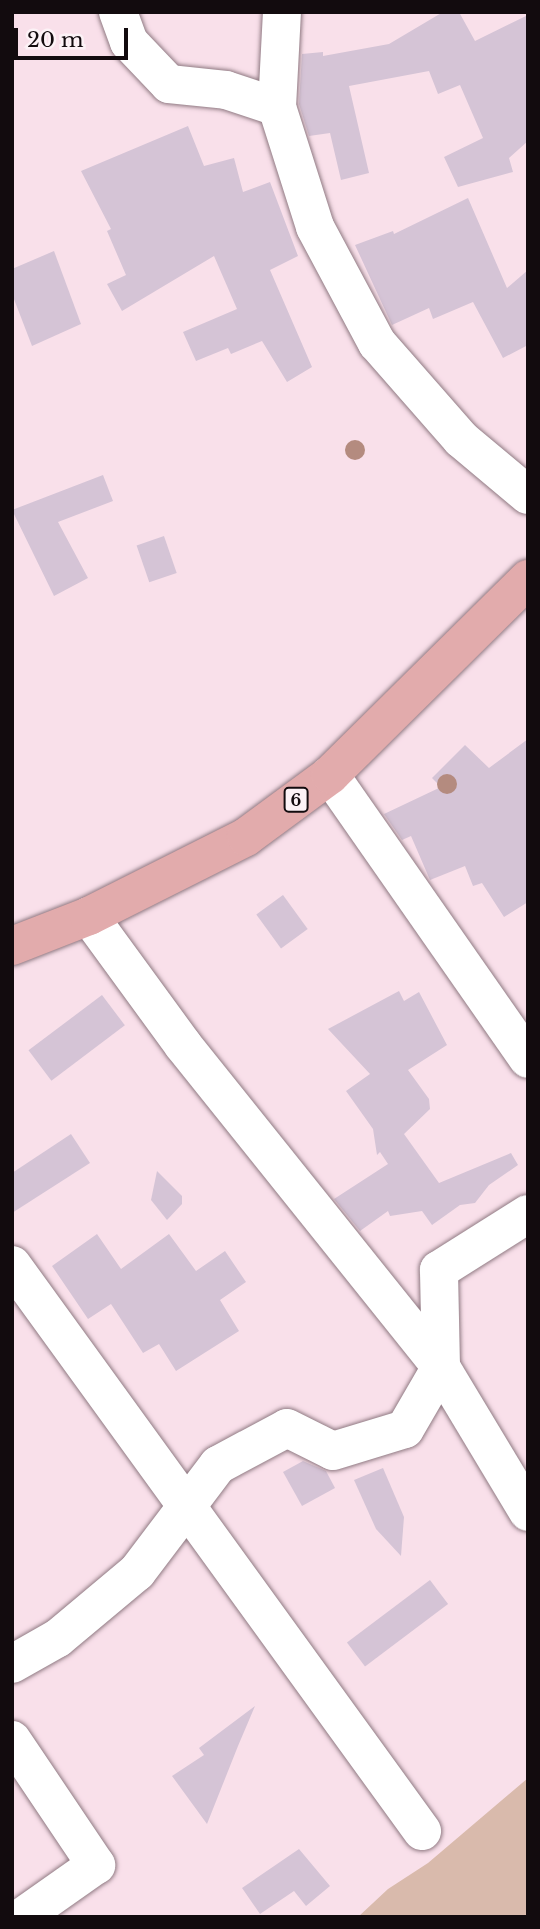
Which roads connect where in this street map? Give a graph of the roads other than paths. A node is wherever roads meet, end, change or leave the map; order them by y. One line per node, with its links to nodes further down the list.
1 (118, 12): 3 (street)
2 (282, 12): 3 (street)
3 (277, 107): 4 (street)
4 (528, 495)
5 (528, 579): 6 (main road, 6)
6 (330, 775): 7 (main road, 6); 9 (street)
7 (89, 916): 8 (main road, 6); 12 (street)
8 (12, 946)
9 (528, 1059)
10 (528, 1214): 12 (street)
11 (12, 1265): 13 (street)
12 (442, 1367): 13 (street); 14 (street)
13 (185, 1509): 15 (street); 17 (street)
14 (528, 1512)
15 (12, 1664)
16 (12, 1740): 18 (street)
17 (422, 1831)
18 (22, 1917)

